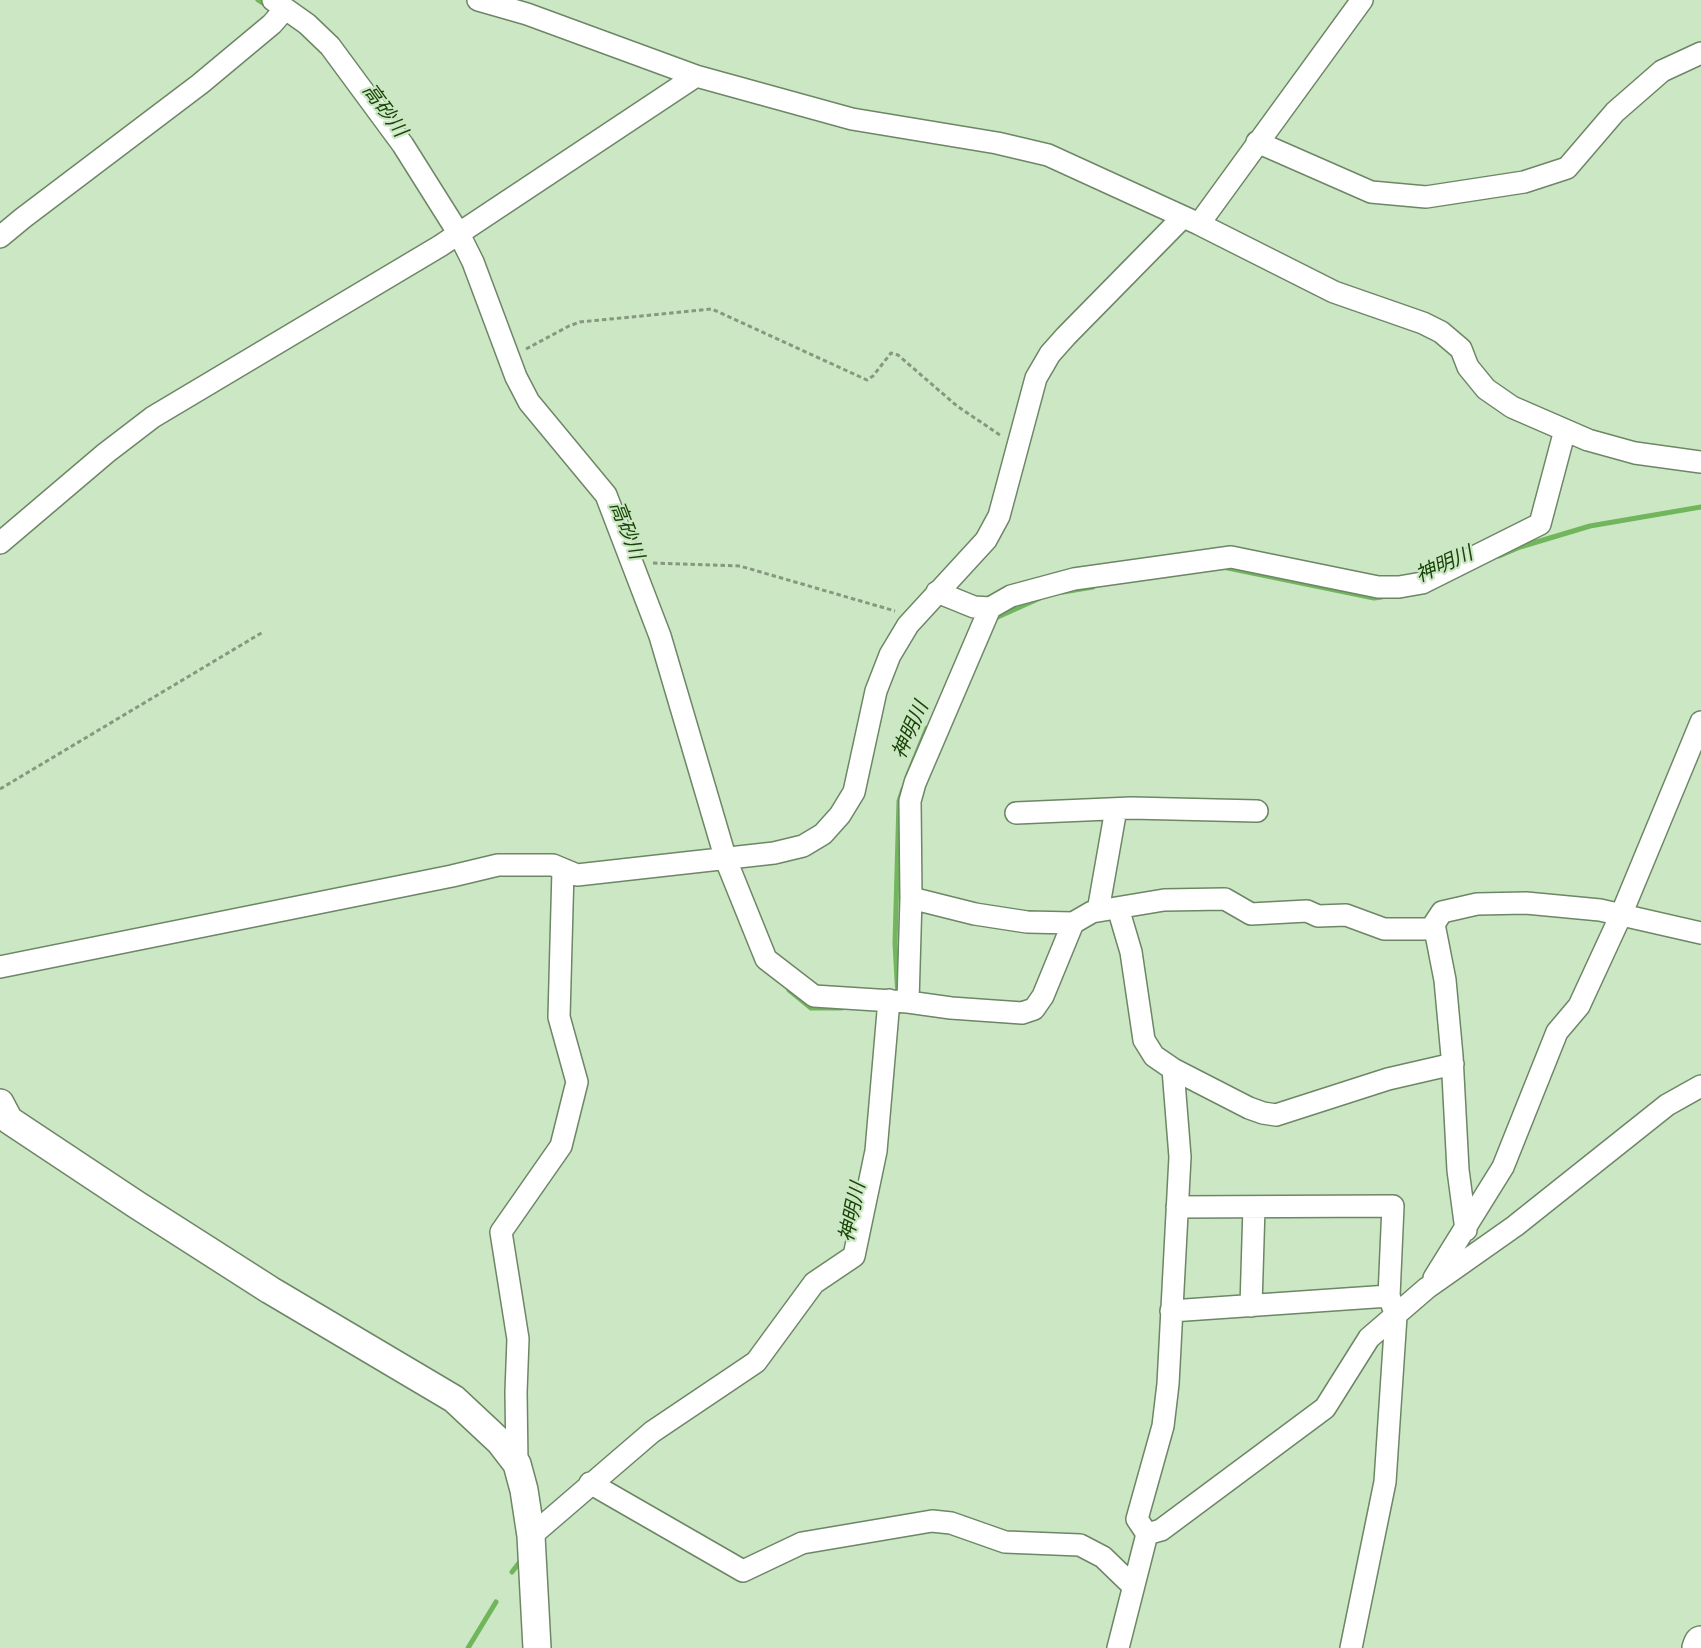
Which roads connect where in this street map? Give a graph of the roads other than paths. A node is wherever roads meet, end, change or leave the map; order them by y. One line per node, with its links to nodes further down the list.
1 (478, 0): 5 (street)
2 (1362, 0): 6 (street)
3 (279, 4): 8 (street); 9 (street)
4 (1701, 53): 6 (street)
5 (696, 76): 7 (street); 8 (street)
6 (1257, 142): 7 (street)
7 (1191, 220): 10 (street); 13 (street)
8 (459, 234): 12 (street); 19 (street)
9 (0, 237)
10 (1565, 430): 11 (street); 14 (street)
11 (1701, 462)
12 (0, 543)
13 (937, 592): 14 (street); 19 (street)
14 (990, 608): 21 (street)
15 (1701, 722): 23 (street)
16 (1116, 809): 17 (street); 18 (street); 22 (street)
17 (1257, 812)
18 (1016, 813)
19 (726, 860): 20 (street); 28 (street)
20 (563, 870): 27 (street); 41 (street)
21 (911, 898): 24 (street); 28 (street)
22 (1108, 909): 24 (street); 25 (street); 30 (street)
23 (1621, 915): 25 (street); 26 (street); 35 (street)
24 (1073, 923): 28 (street)
25 (1435, 929): 29 (street)
26 (1701, 933)
27 (0, 967)
28 (898, 1001): 42 (street)
29 (1453, 1064): 30 (street); 35 (street)
30 (1173, 1069): 33 (street)
31 (1701, 1086): 36 (street)
32 (0, 1103): 41 (street)
33 (1177, 1207): 34 (street); 39 (street)
34 (1254, 1207): 37 (street); 38 (street)
35 (1466, 1230): 36 (street)
36 (1427, 1288): 40 (street)
37 (1389, 1296): 38 (street); 40 (street)
38 (1251, 1306): 39 (street)
39 (1171, 1311): 43 (street)
40 (1396, 1316): 43 (street); 49 (street)
41 (517, 1464): 44 (street)
42 (590, 1483): 44 (street); 45 (street)
43 (1147, 1534): 45 (street)
44 (531, 1536): 47 (street)
45 (1133, 1586): 48 (street)
46 (1701, 1643): 50 (main road)
47 (537, 1648)
48 (1118, 1648)
49 (1351, 1648)
50 (1699, 1648)

